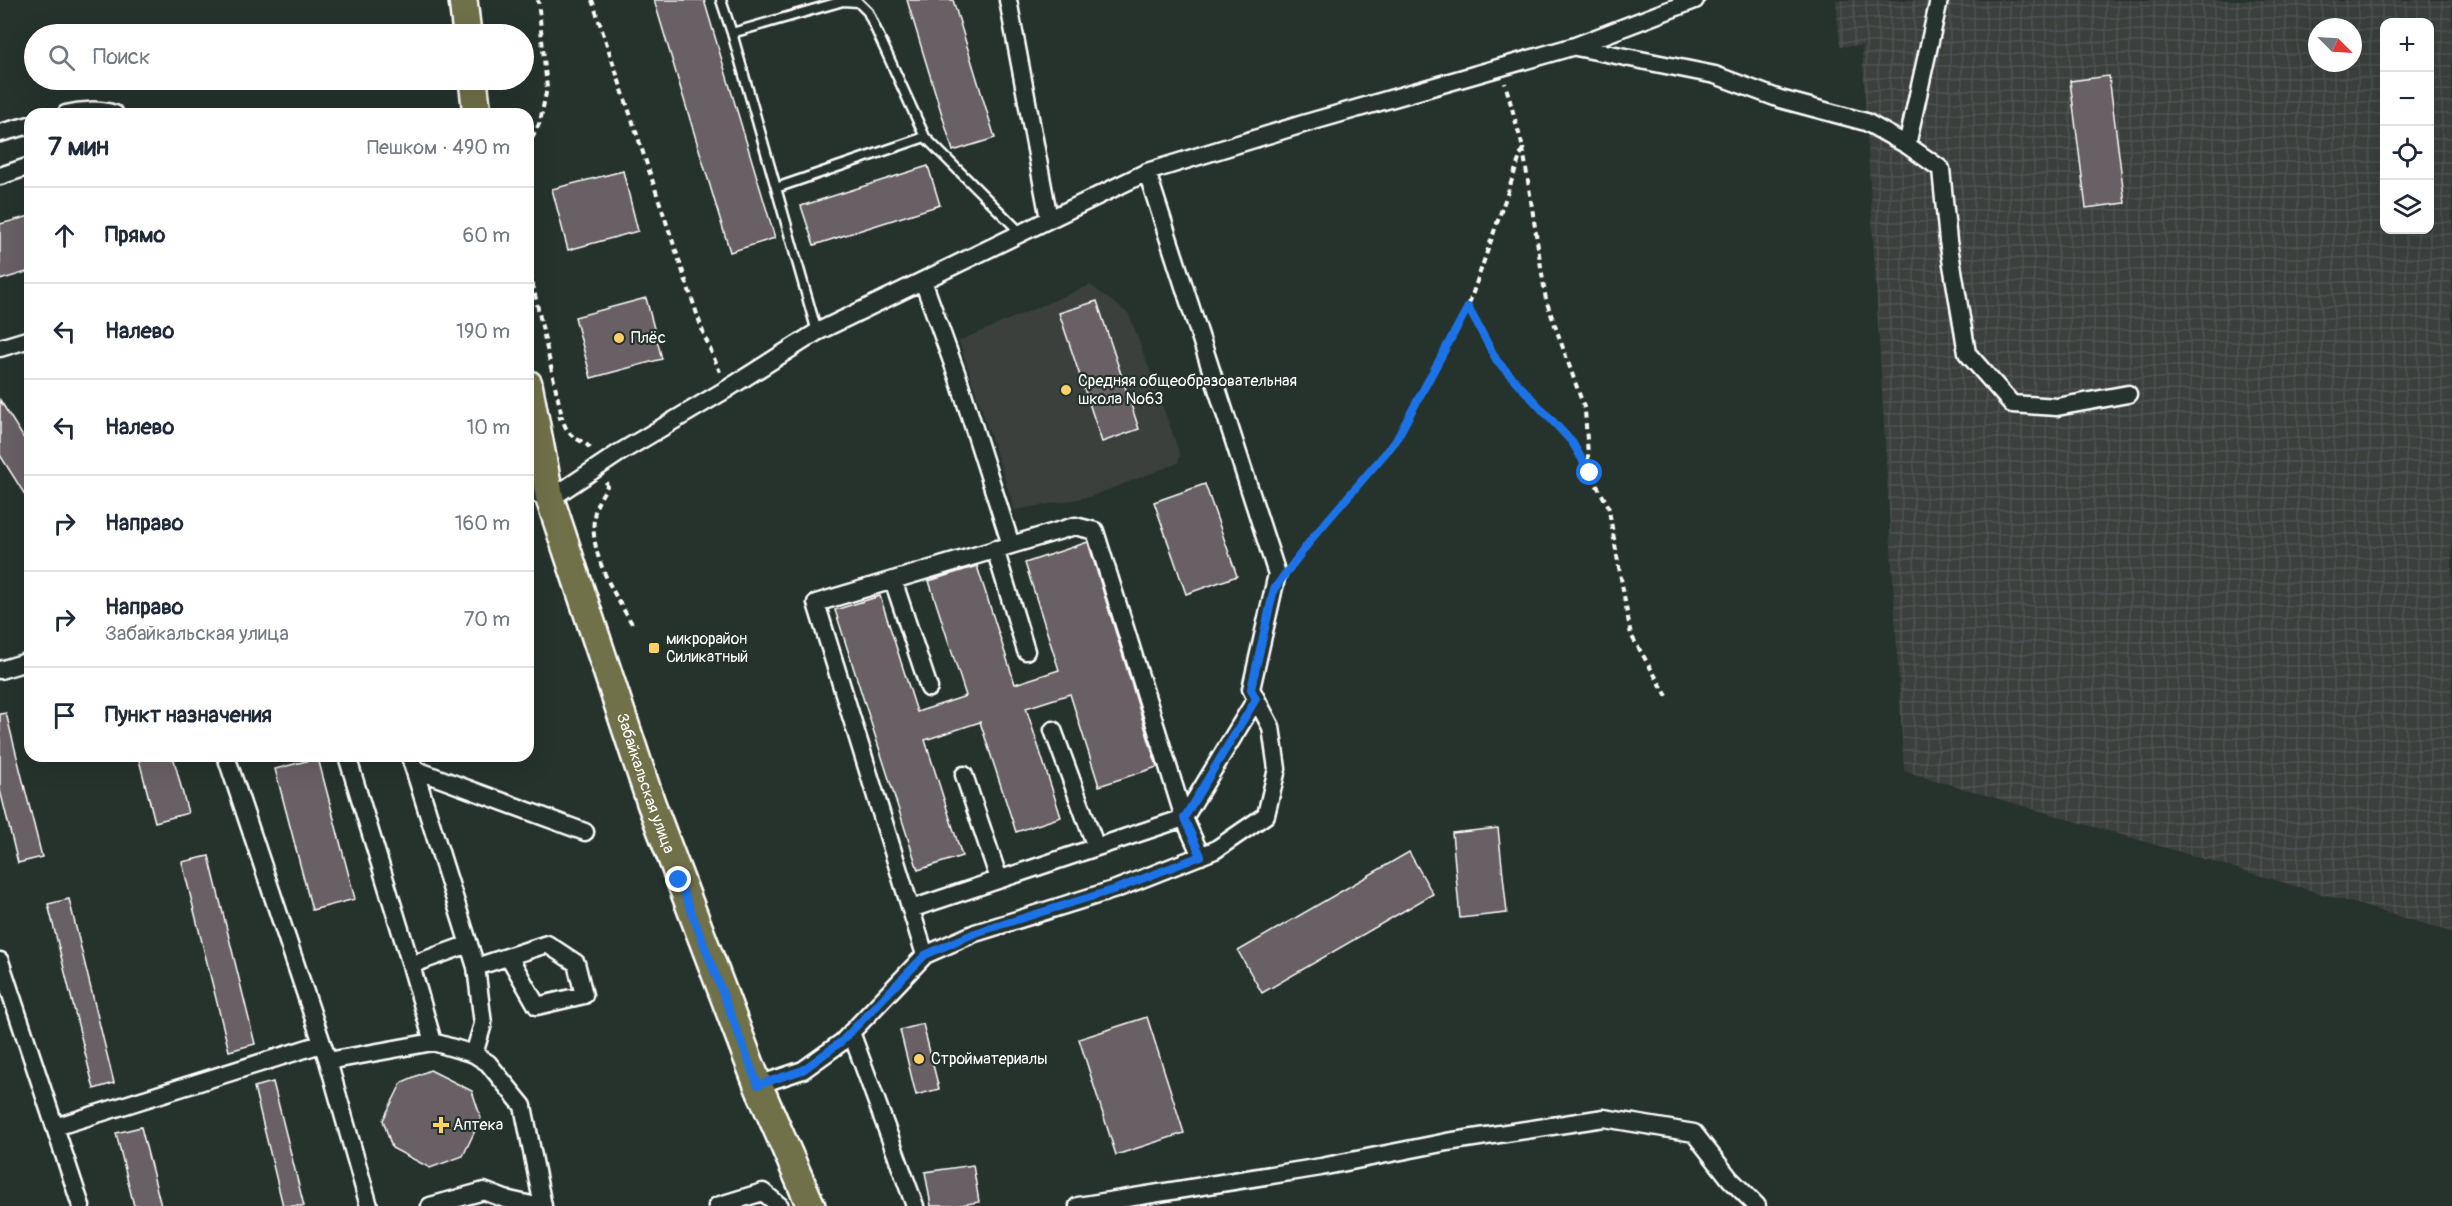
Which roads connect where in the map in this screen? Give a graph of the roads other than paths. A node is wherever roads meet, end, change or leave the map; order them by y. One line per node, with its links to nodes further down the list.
1 (463, 0): 6 (main road)
2 (721, 0): 7 (lane)
3 (1008, 0): 19 (street)
4 (1695, 0): 8 (street)
5 (1939, 0): 14 (street)
6 (466, 24)
7 (732, 33): 13 (lane); 18 (lane)
8 (1575, 46): 14 (street); 16 (street)
9 (473, 90): 10 (main road)
10 (476, 108)
11 (24, 126): 12 (street)
12 (0, 134)
13 (925, 137): 18 (lane); 20 (lane)
14 (1907, 145): 25 (street)
15 (24, 168): 17 (street)
16 (1147, 172): 19 (street); 34 (street)
17 (0, 176)
18 (776, 188): 22 (lane)
19 (1049, 219): 20 (street)
20 (1021, 233): 21 (street)
21 (923, 280): 22 (street); 28 (street)
22 (816, 332): 27 (street)
23 (24, 341): 24 (street)
24 (0, 348)
25 (2128, 394)
26 (534, 411): 27 (main road, Забайкальская улица)
27 (539, 495): 57 (main road, Забайкальская улица)
28 (1003, 547): 29 (street); 30 (street); 40 (street)
29 (893, 580): 33 (street); 45 (street)
30 (1026, 651)
31 (24, 663): 32 (street)
32 (0, 670)
33 (929, 688)
34 (1256, 699): 40 (street); 43 (street)
35 (1053, 730): 42 (street)
36 (228, 762): 54 (street)
37 (349, 762): 50 (street)
38 (412, 762): 41 (street); 46 (street)
39 (964, 776): 44 (street)
40 (1184, 818): 42 (street); 43 (street)
41 (585, 832)
42 (1096, 847): 44 (street)
43 (1201, 856): 47 (street)
44 (999, 879): 45 (street)
45 (911, 909): 47 (street)
46 (469, 944): 50 (street); 51 (street)
47 (925, 955): 52 (street)
48 (508, 957): 48 (street); 51 (street)
49 (0, 961): 58 (street)
50 (411, 965): 53 (street)
51 (476, 968): 55 (street)
52 (851, 1032): 57 (street); 68 (street)
53 (433, 1042): 55 (street); 56 (street)
54 (321, 1044): 56 (street); 58 (street)
55 (474, 1054): 64 (street)
56 (328, 1061): 61 (street)
57 (758, 1085): 67 (main road, Забайкальская улица)
58 (55, 1127): 60 (street)
59 (766, 1199): 65 (street); 66 (street)
60 (81, 1206)
61 (369, 1206)
62 (430, 1206): 63 (street)
63 (536, 1206)
64 (543, 1206)
65 (717, 1206)
66 (780, 1206)
67 (811, 1206)
68 (915, 1206)
69 (1078, 1206): 70 (street)
70 (1757, 1206)

